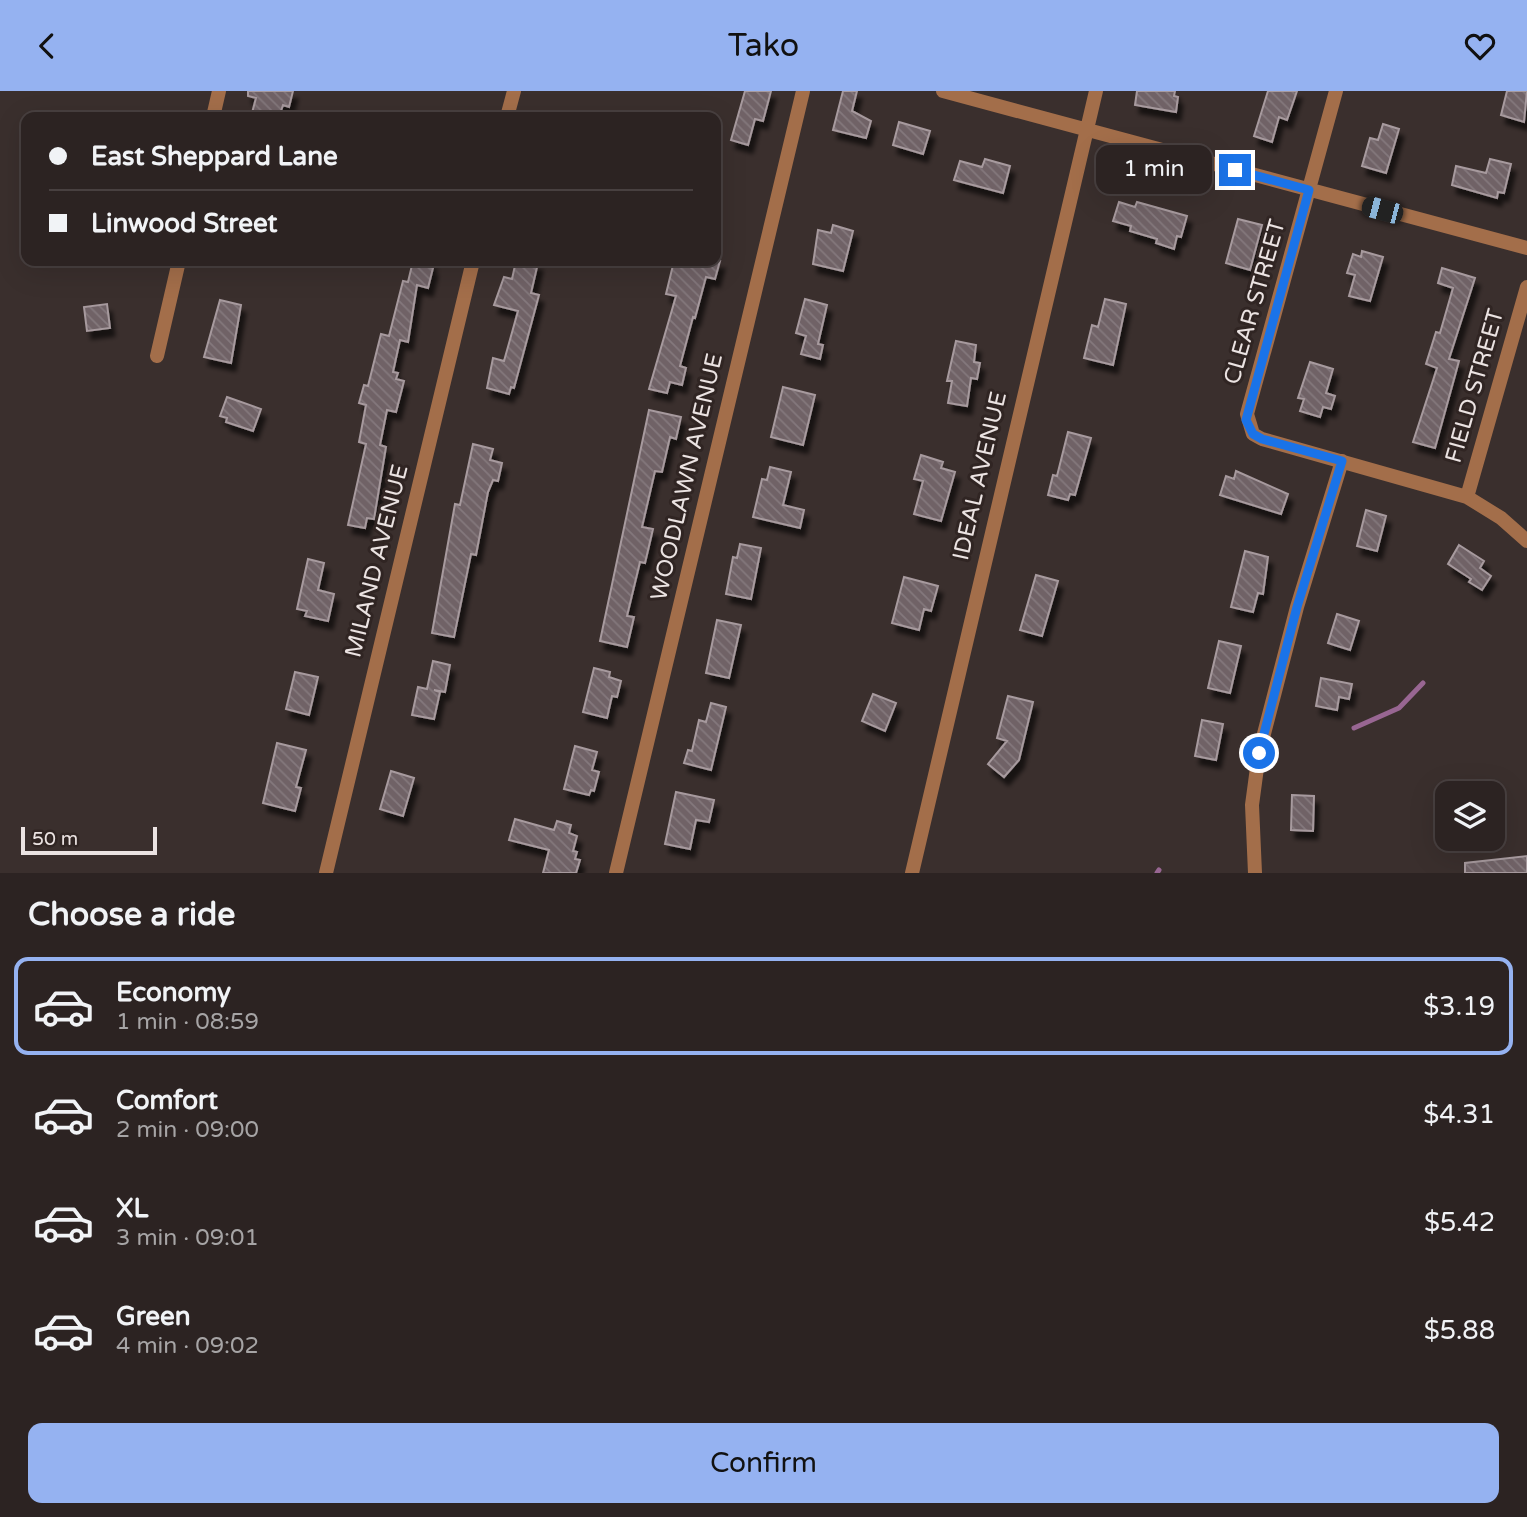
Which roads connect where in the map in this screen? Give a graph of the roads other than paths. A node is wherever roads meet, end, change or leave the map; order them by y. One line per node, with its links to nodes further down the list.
1 (219, 91): 7 (street)
2 (513, 91): 8 (street)
3 (803, 91): 20 (street, WOODLAWN AVENUE)
4 (943, 91): 9 (street)
5 (1096, 91): 9 (street, IDEAL AVENUE)
6 (1336, 91): 10 (street, CLEAR STREET)
7 (214, 112)
8 (508, 112)
9 (1086, 128): 10 (street); 21 (street, IDEAL AVENUE)
10 (1309, 190): 11 (street); 16 (street, CLEAR STREET)
11 (1527, 248)
12 (178, 266): 15 (street)
13 (472, 266): 19 (street, MILAND AVENUE)
14 (1527, 287): 17 (street, FIELD STREET)
15 (157, 356)
16 (1342, 461): 17 (street); 22 (street)
17 (1468, 497): 18 (street)
18 (1527, 541)
19 (326, 873)
20 (616, 873)
21 (912, 873)
22 (1255, 873)

